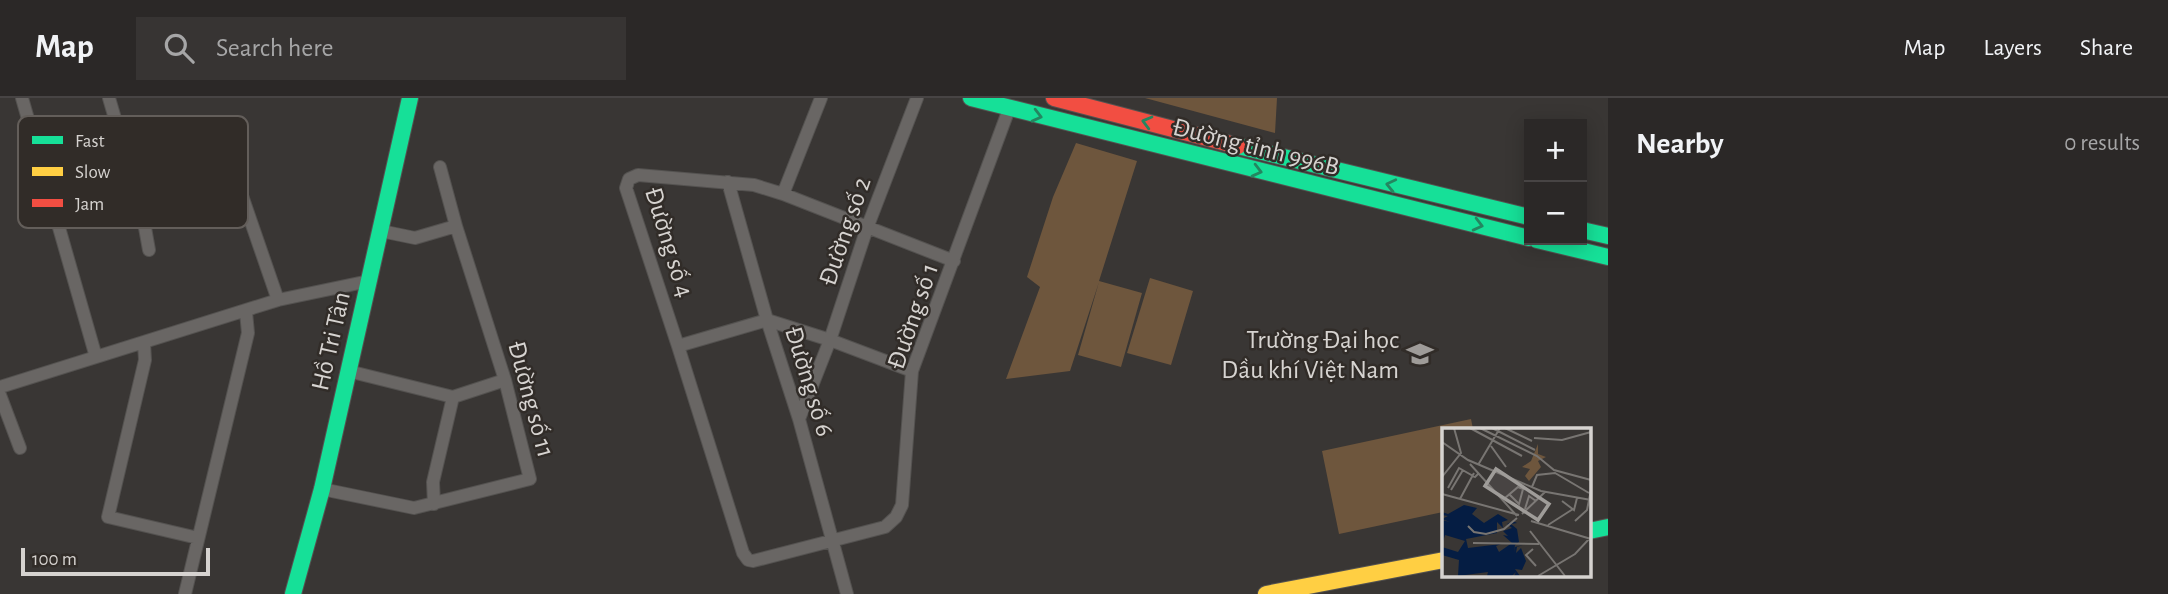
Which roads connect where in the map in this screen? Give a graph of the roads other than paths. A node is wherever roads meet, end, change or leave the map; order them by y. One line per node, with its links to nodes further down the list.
1 (22, 98): 9 (street)
2 (109, 98): 10 (street)
3 (410, 98): 22 (main road, Hồ Tri Tân)
4 (821, 98): 15 (street)
5 (917, 98): 21 (street, Đường số 2)
6 (971, 98): 8 (main road, Đường tỉnh 996B)
7 (1054, 98): 12 (main road, Đường tỉnh 996B, one-way to 7)
8 (1009, 109): 14 (main road, Đường tỉnh 996B, one-way to 14); 29 (street, Đường số 1)
9 (27, 116)
10 (114, 116)
11 (440, 167): 18 (street, Đường số 11)
12 (1337, 172): 14 (main road); 17 (main road, Đường tỉnh 996B, one-way to 12)
13 (728, 182): 15 (street, Đường số 4); 33 (street, Đường số 6); 36 (street, Đường số 4)
14 (1330, 190): 25 (main road, Đường tỉnh 996B, one-way to 25)
15 (783, 194): 21 (street, Đường số 4)
16 (248, 213): 31 (street)
17 (1524, 216)
18 (456, 226): 22 (street); 40 (street, Đường số 11)
19 (59, 228): 37 (street)
20 (145, 228): 27 (street)
21 (867, 228): 29 (street, Đường số 4); 34 (street, Đường số 2)
22 (381, 231): 30 (main road, Hồ Tri Tân)
23 (1587, 231): 24 (main road)
24 (1608, 236)
25 (1524, 237)
26 (1558, 245): 28 (main road)
27 (149, 250)
28 (1608, 257)
29 (954, 261): 39 (street, Đường số 1)
30 (369, 281): 31 (street); 38 (main road, Hồ Tri Tân)
31 (278, 300): 32 (street)
32 (246, 312): 35 (street); 50 (street)
33 (767, 320): 34 (street); 36 (street); 44 (street, Đường số 6)
34 (830, 340): 39 (street); 44 (street, Đường số 2)
35 (144, 342): 37 (street); 50 (street)
36 (678, 346): 51 (street, Đường số 4)
37 (96, 357): 41 (street)
38 (348, 371): 43 (street); 46 (main road, Hồ Tri Tân)
39 (912, 371): 51 (street, Đường số 1)
40 (505, 380): 43 (street); 47 (street, Đường số 11)
41 (0, 387)
42 (0, 395): 45 (street)
43 (453, 397): 47 (street)
44 (799, 419): 51 (street, Đường số 6)
45 (19, 448)
46 (322, 489): 47 (street, Đường số 11); 54 (main road, Hồ Tri Tân)
47 (434, 504)
48 (1608, 527): 49 (main road)
49 (1590, 531)
50 (198, 538): 53 (street)
51 (832, 541): 55 (street, Đường số 6)
52 (1442, 560): 56 (main road)
53 (185, 594)
54 (293, 594)
55 (847, 594)
56 (1266, 594)

